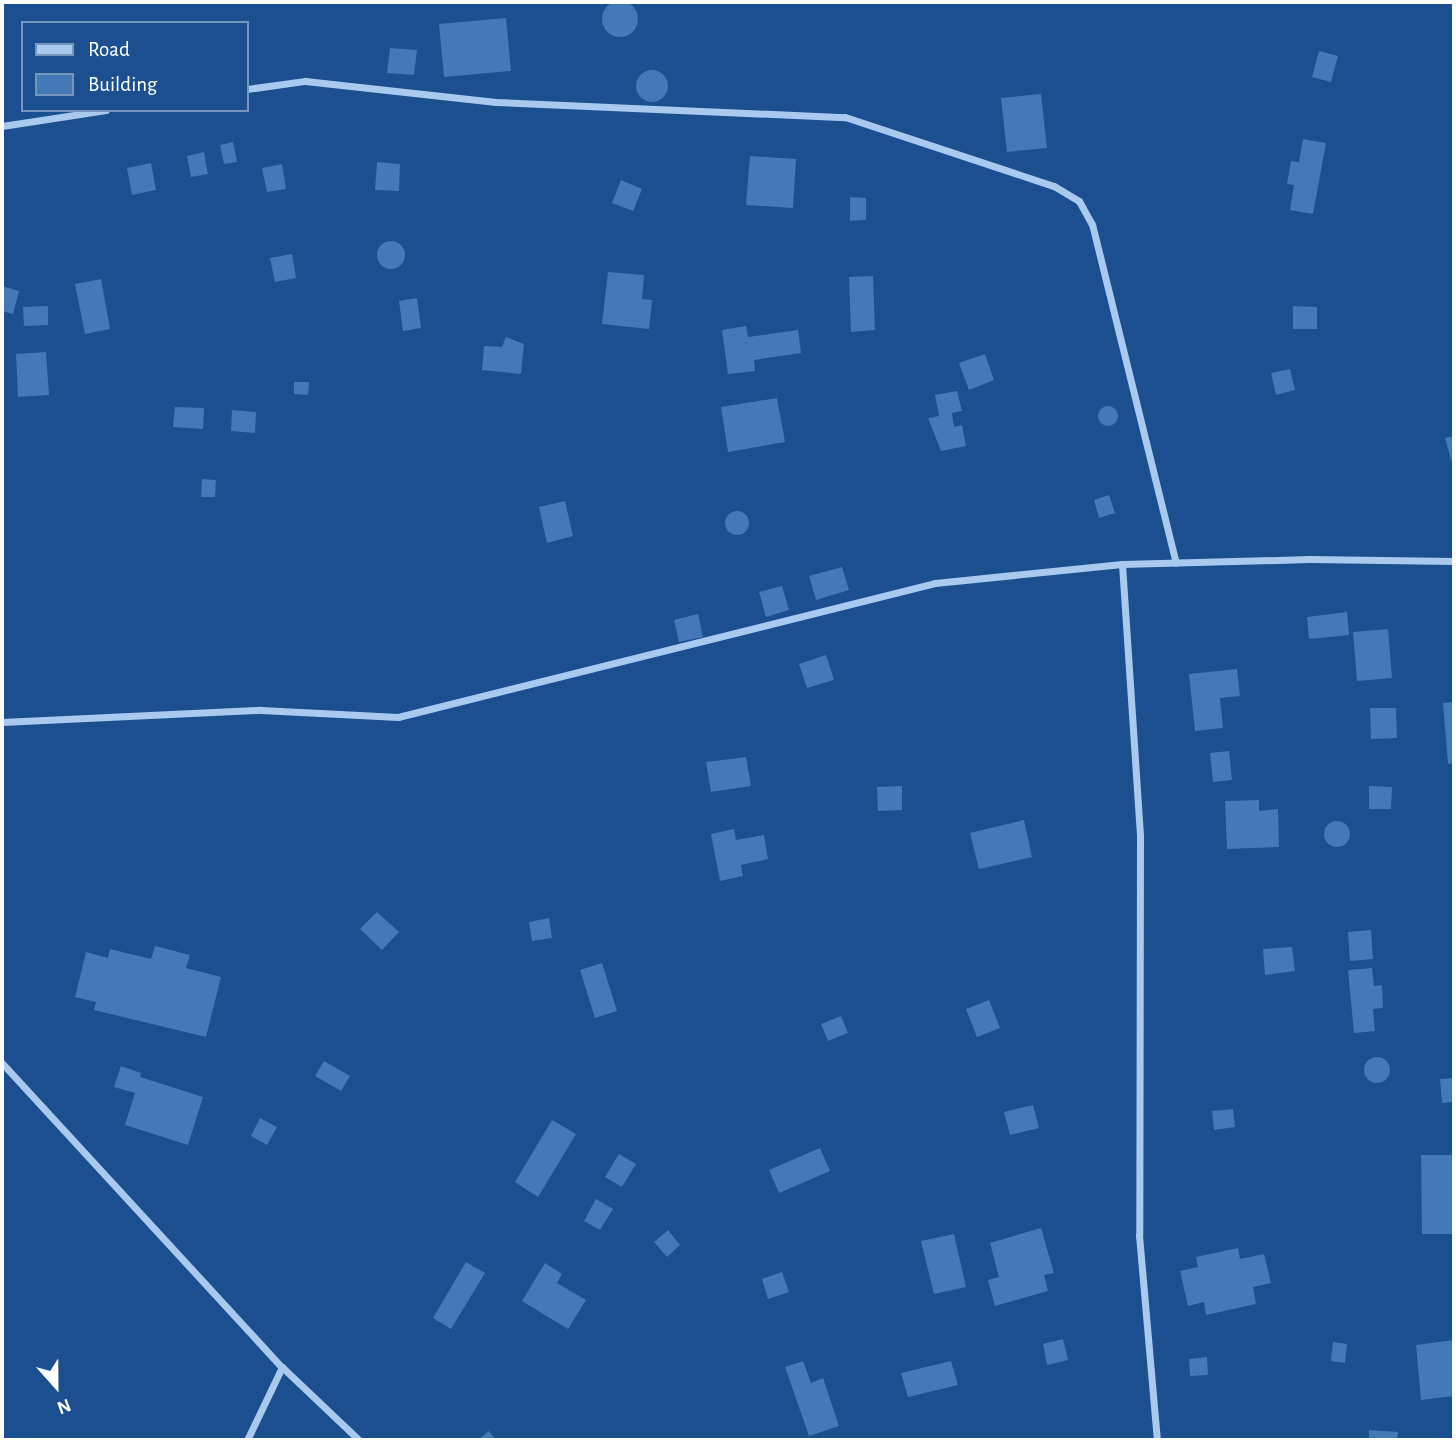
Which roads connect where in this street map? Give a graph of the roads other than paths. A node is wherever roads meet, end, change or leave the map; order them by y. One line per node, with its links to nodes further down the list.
1 (248, 89): 5 (street)
2 (93, 112): 3 (street)
3 (2, 126)
4 (1454, 561): 5 (street)
5 (1176, 563): 6 (street)
6 (1122, 564): 7 (street); 12 (street)
7 (2, 722)
8 (2, 1063): 9 (street)
9 (282, 1367): 10 (street); 11 (street)
10 (247, 1440)
11 (359, 1440)
12 (1157, 1440)

